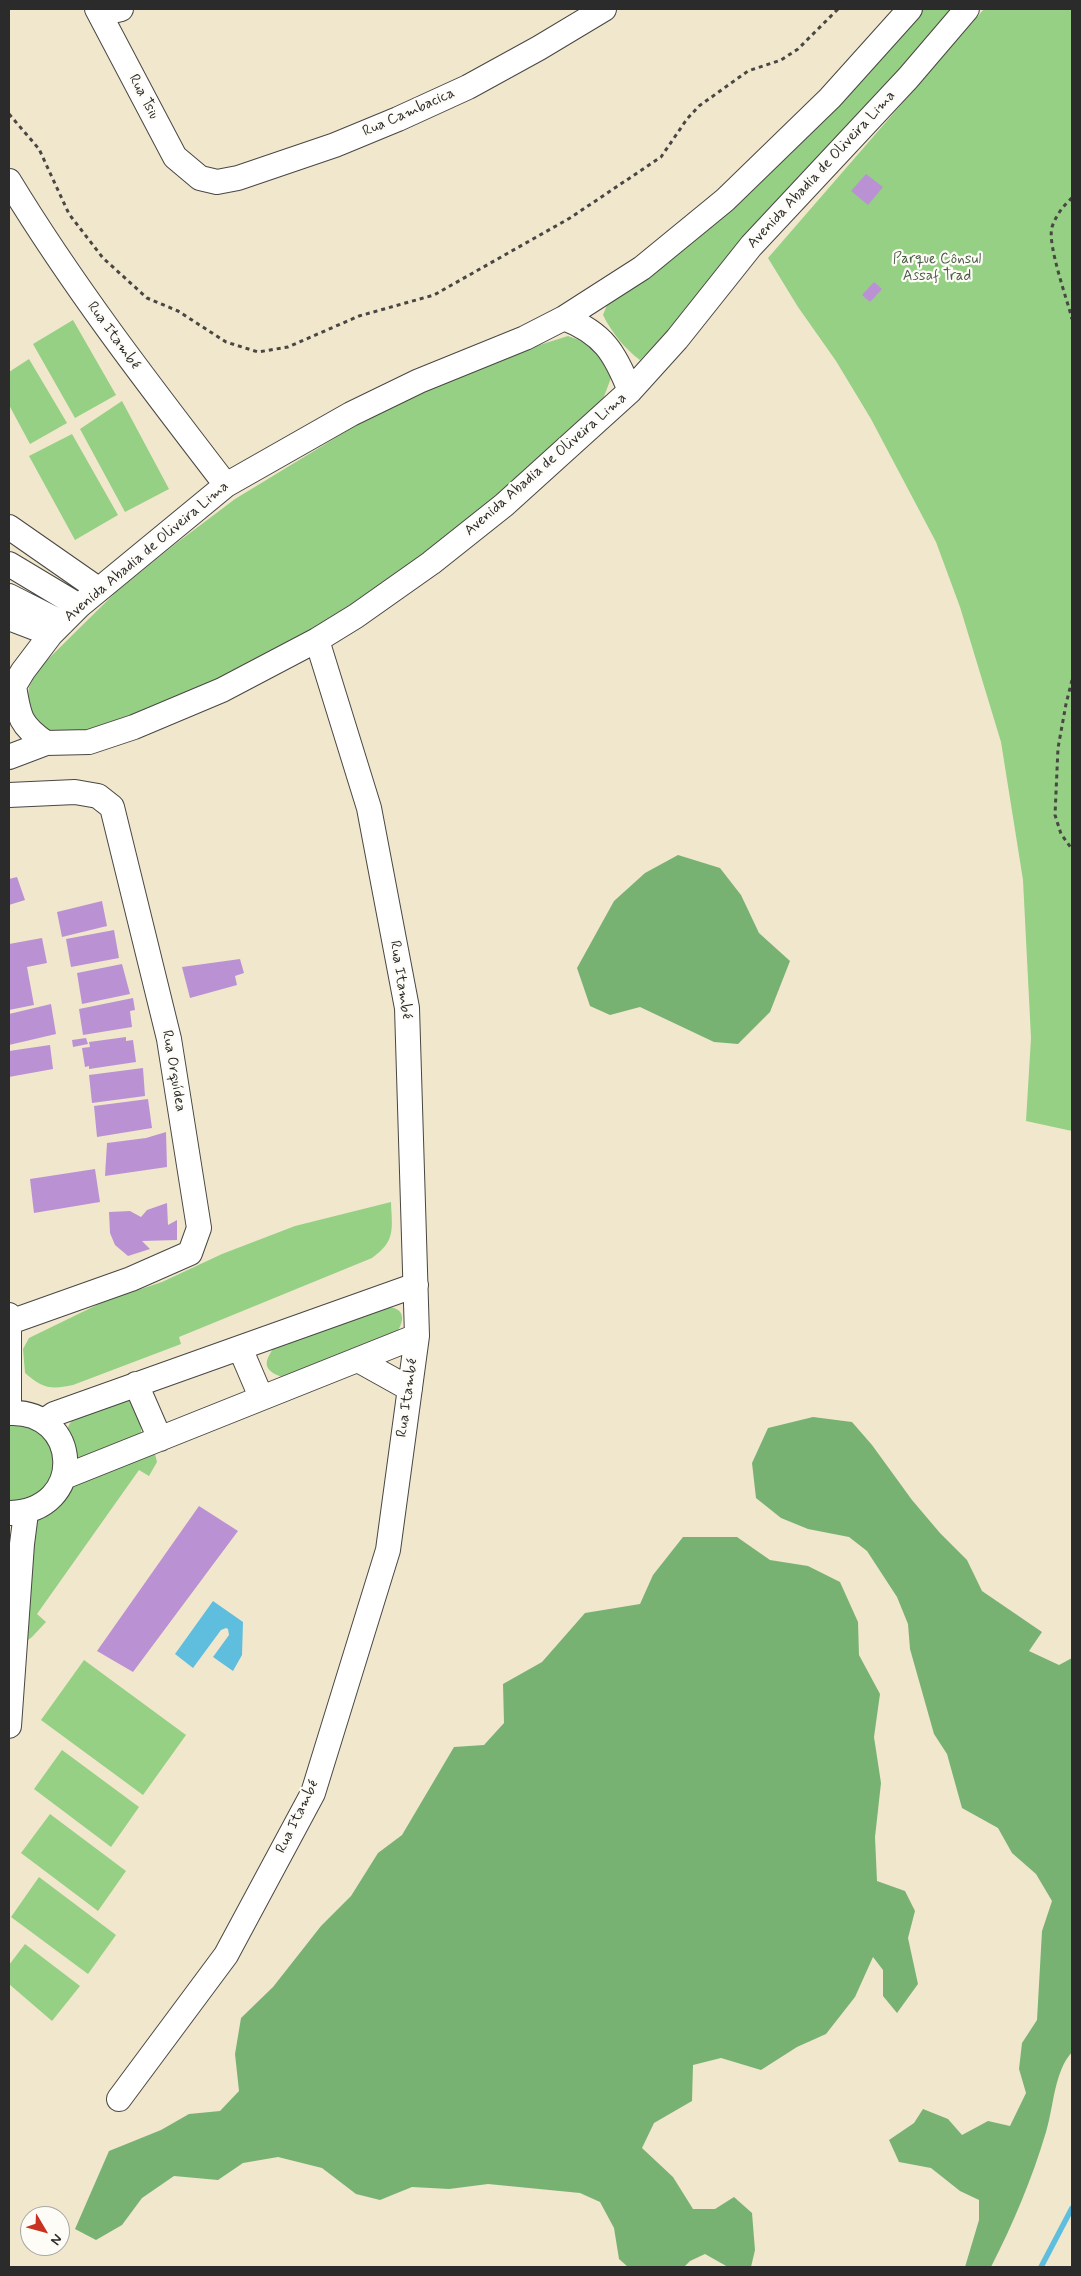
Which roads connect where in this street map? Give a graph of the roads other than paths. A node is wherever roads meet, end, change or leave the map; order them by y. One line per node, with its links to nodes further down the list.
1 (604, 9): 5 (street, Rua Cambacica)
2 (910, 9): 7 (street, Avenida Abadia de Oliveira Lima)
3 (967, 9): 8 (street, Avenida Abadia de Oliveira Lima)
4 (106, 10): 5 (street, Rua Tsiu)
5 (200, 178)
6 (9, 181): 9 (street, Rua Itambé)
7 (564, 318): 8 (street); 9 (street, Avenida Abadia de Oliveira Lima)
8 (630, 391): 17 (street, Avenida Abadia de Oliveira Lima)
9 (226, 485): 13 (street, Avenida Abadia de Oliveira Lima)
10 (9, 527): 11 (street)
11 (41, 548): 12 (street); 13 (street)
12 (18, 569): 14 (street); 15 (street)
13 (98, 589): 15 (street, Avenida Abadia de Oliveira Lima)
14 (10, 604): 16 (street)
15 (79, 606): 16 (street, Avenida Abadia de Oliveira Lima)
16 (56, 628): 18 (street, Avenida Abadia de Oliveira Lima)
17 (317, 640): 19 (street, Avenida Abadia de Oliveira Lima); 22 (street, Rua Itambé)
18 (12, 689): 19 (street)
19 (46, 743): 20 (street, Avenida Abadia de Oliveira Lima)
20 (9, 757)
21 (9, 796): 23 (street, Rua Orquídea)
22 (416, 1285): 24 (street, Rua Itambé); 25 (street)
23 (9, 1319): 30 (street)
24 (417, 1336): 26 (street); 28 (street, Rua Itambé)
25 (240, 1348): 27 (street); 29 (street)
26 (358, 1360): 28 (street); 29 (street)
27 (136, 1384): 31 (street); 32 (street)
28 (410, 1389): 36 (street, Rua Itambé)
29 (261, 1397): 32 (street)
30 (9, 1413): 31 (street)
31 (44, 1421): 33 (street)
32 (160, 1439): 33 (street)
33 (64, 1477): 34 (street)
34 (17, 1513): 35 (street)
35 (9, 1726)
36 (119, 2099)

